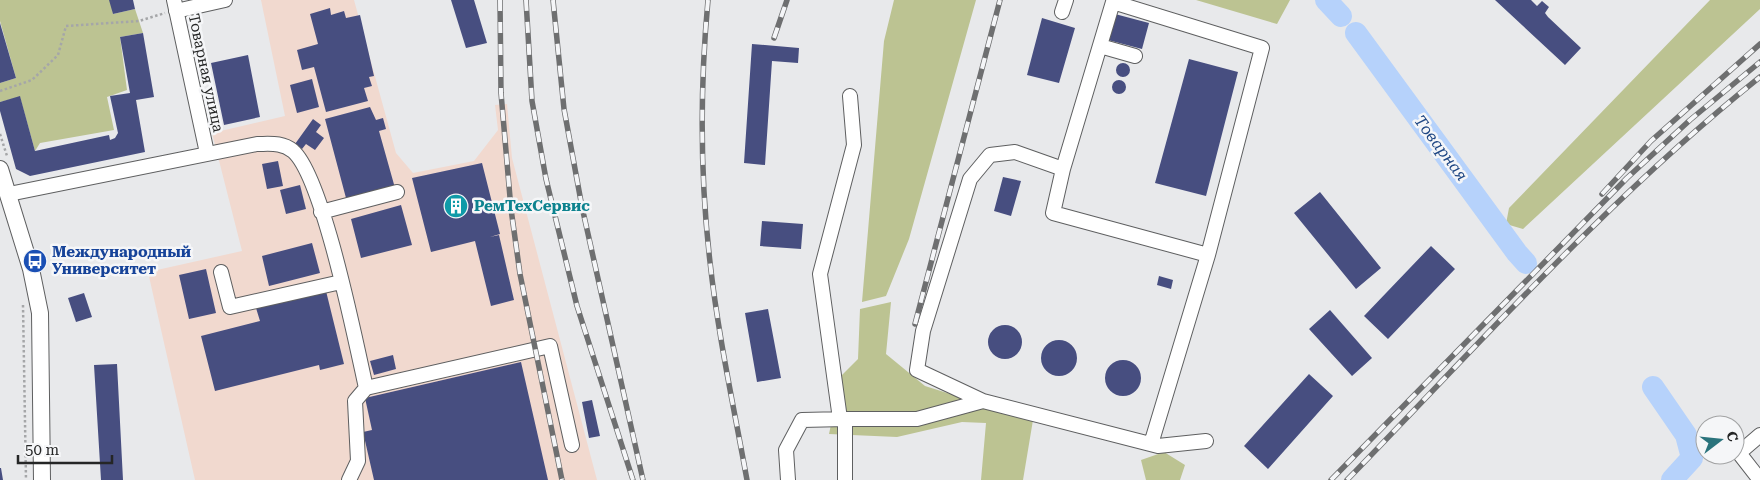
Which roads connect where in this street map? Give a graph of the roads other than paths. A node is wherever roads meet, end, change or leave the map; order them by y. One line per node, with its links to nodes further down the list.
1 (225, 0): 3 (street)
2 (1110, 1): 4 (street); 13 (street)
3 (174, 7): 7 (street, Товарная улица)
4 (1100, 46): 5 (street); 9 (street)
5 (1135, 56)
6 (850, 96): 18 (street)
7 (207, 153): 11 (street); 12 (street)
8 (0, 169): 11 (main road)
9 (1063, 169): 13 (street); 17 (street)
10 (397, 192): 12 (street)
11 (9, 194): 23 (main road)
12 (321, 212): 15 (street)
13 (1208, 255): 21 (street)
14 (221, 272): 15 (street)
15 (341, 282): 16 (street)
16 (366, 388): 22 (street); 24 (street)
17 (983, 401): 18 (street); 21 (street)
18 (842, 419): 25 (street); 26 (street)
19 (1760, 435): 27 (street)
20 (1206, 441): 21 (street)
21 (1151, 444)
22 (572, 445)
23 (42, 480)
24 (350, 480)
25 (788, 480)
26 (845, 480)
27 (1760, 480)

